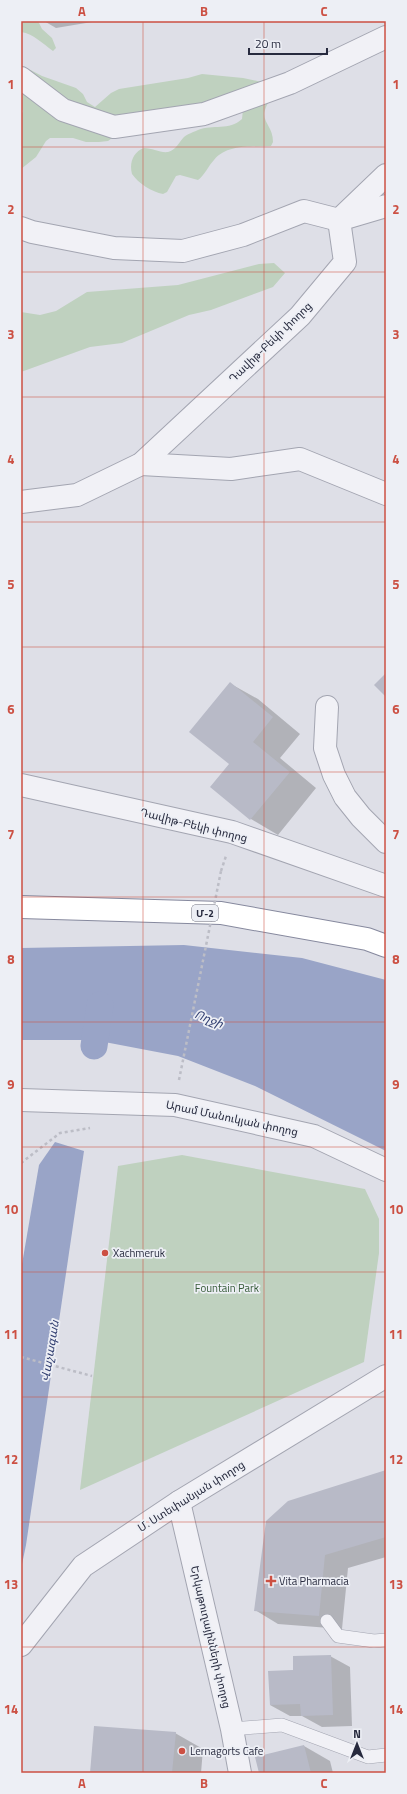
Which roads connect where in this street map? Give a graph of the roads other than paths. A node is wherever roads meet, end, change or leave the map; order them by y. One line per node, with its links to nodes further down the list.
1 (386, 37): 2 (street)
2 (21, 78)
3 (386, 175): 5 (street)
4 (386, 206): 5 (street)
5 (339, 220): 6 (street); 7 (street, Դավիթ-Բեկի փողոց)
6 (21, 228)
7 (141, 464): 8 (street, Դավիթ-Բեկի փողոց); 9 (street, Դավիթ-Բեկի փողոց)
8 (386, 494)
9 (21, 502)
10 (327, 707): 12 (street)
11 (21, 785): 13 (street, Դավիթ-Բեկի փողոց)
12 (386, 842)
13 (386, 886)
14 (21, 908): 15 (highway, Մ-2)
15 (386, 946)
16 (21, 1100): 17 (street, Արամ Մանուկյան փողոց)
17 (386, 1170)
18 (386, 1376): 19 (street, Մ. Ստեփանյան փողոց)
19 (179, 1502): 22 (street, Մ. Ստեփանյան փողոց); 23 (street, Երկաթուղայինների փողոց)
20 (327, 1621): 21 (lane)
21 (386, 1640)
22 (21, 1645)
23 (232, 1729): 24 (lane); 25 (street, Երկաթուղայինների փողոց)
24 (386, 1755)
25 (240, 1773)

